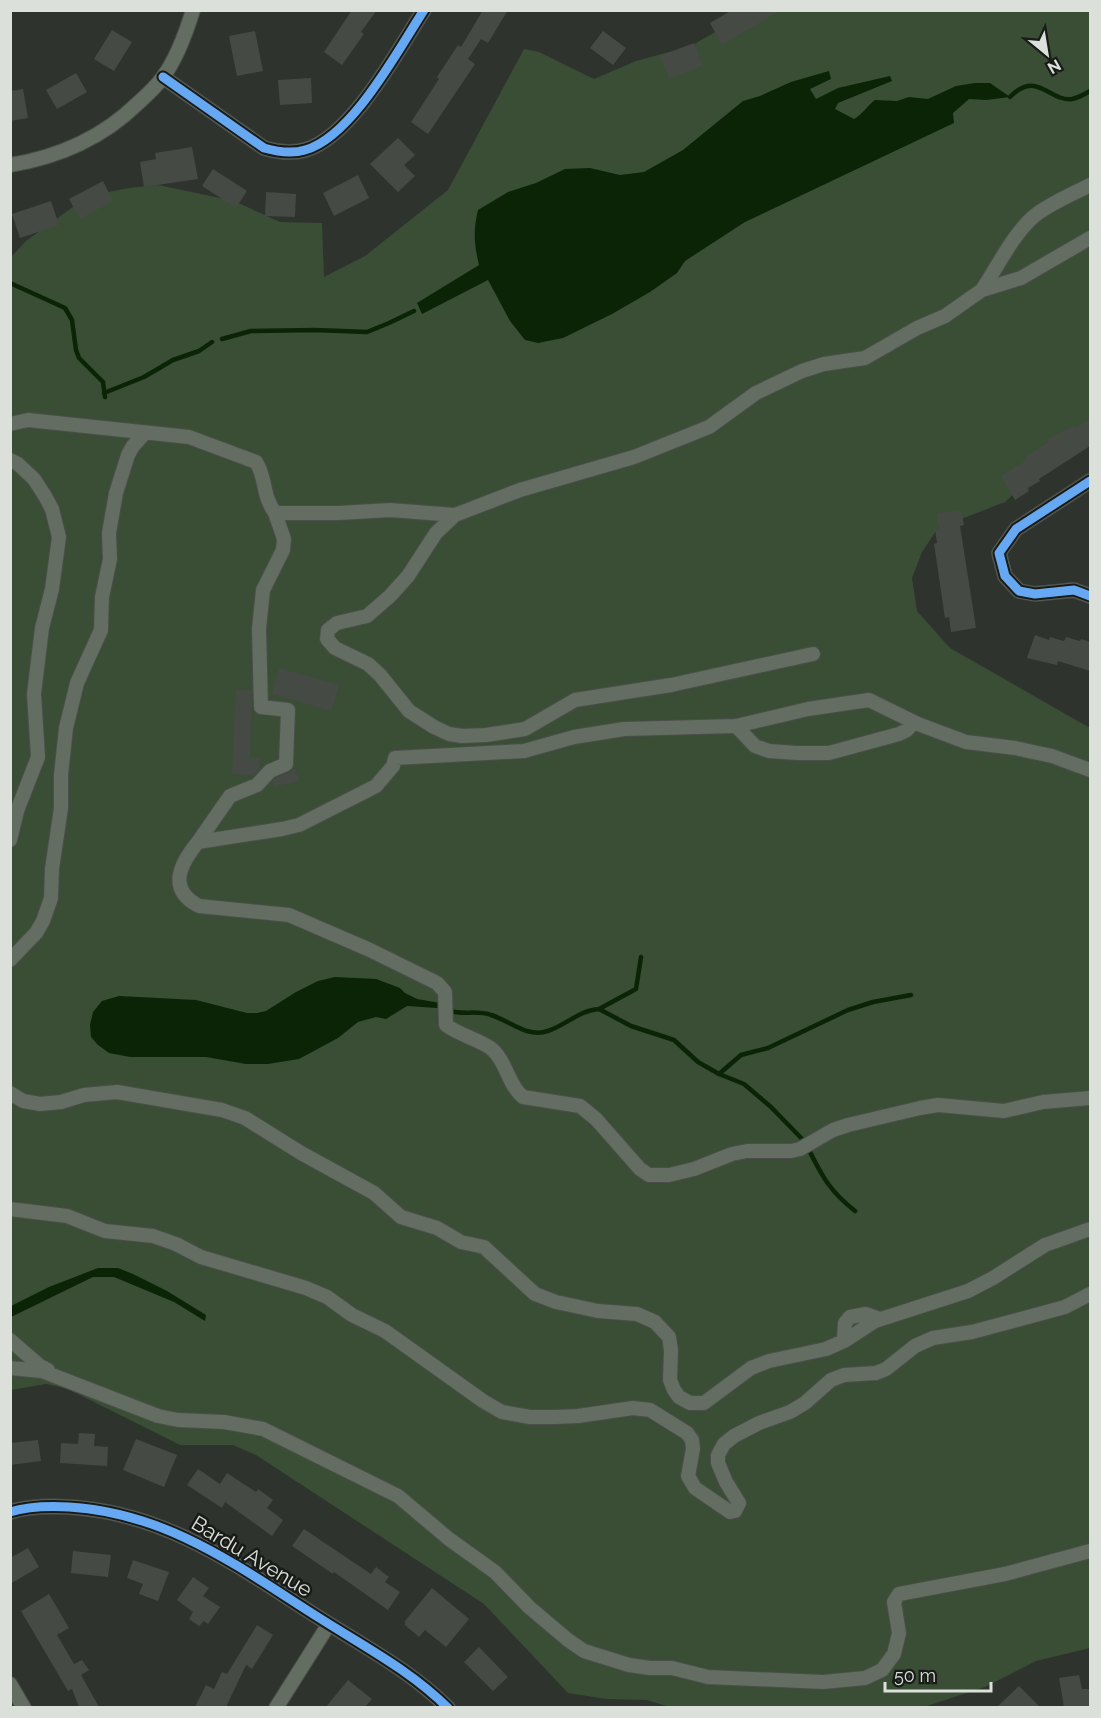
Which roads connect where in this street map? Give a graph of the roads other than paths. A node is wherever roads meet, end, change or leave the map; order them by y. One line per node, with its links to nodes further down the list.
1 (194, 10): 3 (street)
2 (424, 10): 3 (street)
3 (163, 77): 4 (street)
4 (10, 165)
5 (1090, 185): 7 (street)
6 (1090, 238): 7 (street)
7 (982, 290): 13 (street)
8 (10, 424): 9 (street)
9 (145, 433): 12 (street); 21 (street)
10 (10, 460): 19 (street)
11 (1090, 481): 14 (street)
12 (275, 513): 13 (street); 20 (street)
13 (455, 515): 15 (street)
14 (1090, 596)
15 (813, 654)
16 (914, 722): 17 (street); 17 (street); 18 (street)
17 (736, 726): 20 (street)
18 (1090, 770)
19 (10, 840)
20 (198, 842): 23 (street)
21 (10, 960)
22 (10, 1093): 25 (street)
23 (1090, 1098)
24 (10, 1209): 26 (street)
25 (1090, 1229)
26 (1090, 1294)
27 (10, 1340): 29 (street)
28 (10, 1368): 29 (street)
29 (58, 1376): 31 (street)
30 (10, 1512): 32 (street, Bardu Avenue)
31 (1090, 1551)
32 (329, 1624): 35 (street); 36 (street, Bardu Avenue)
33 (10, 1684): 34 (street)
34 (24, 1707)
35 (276, 1707)
36 (448, 1707)

